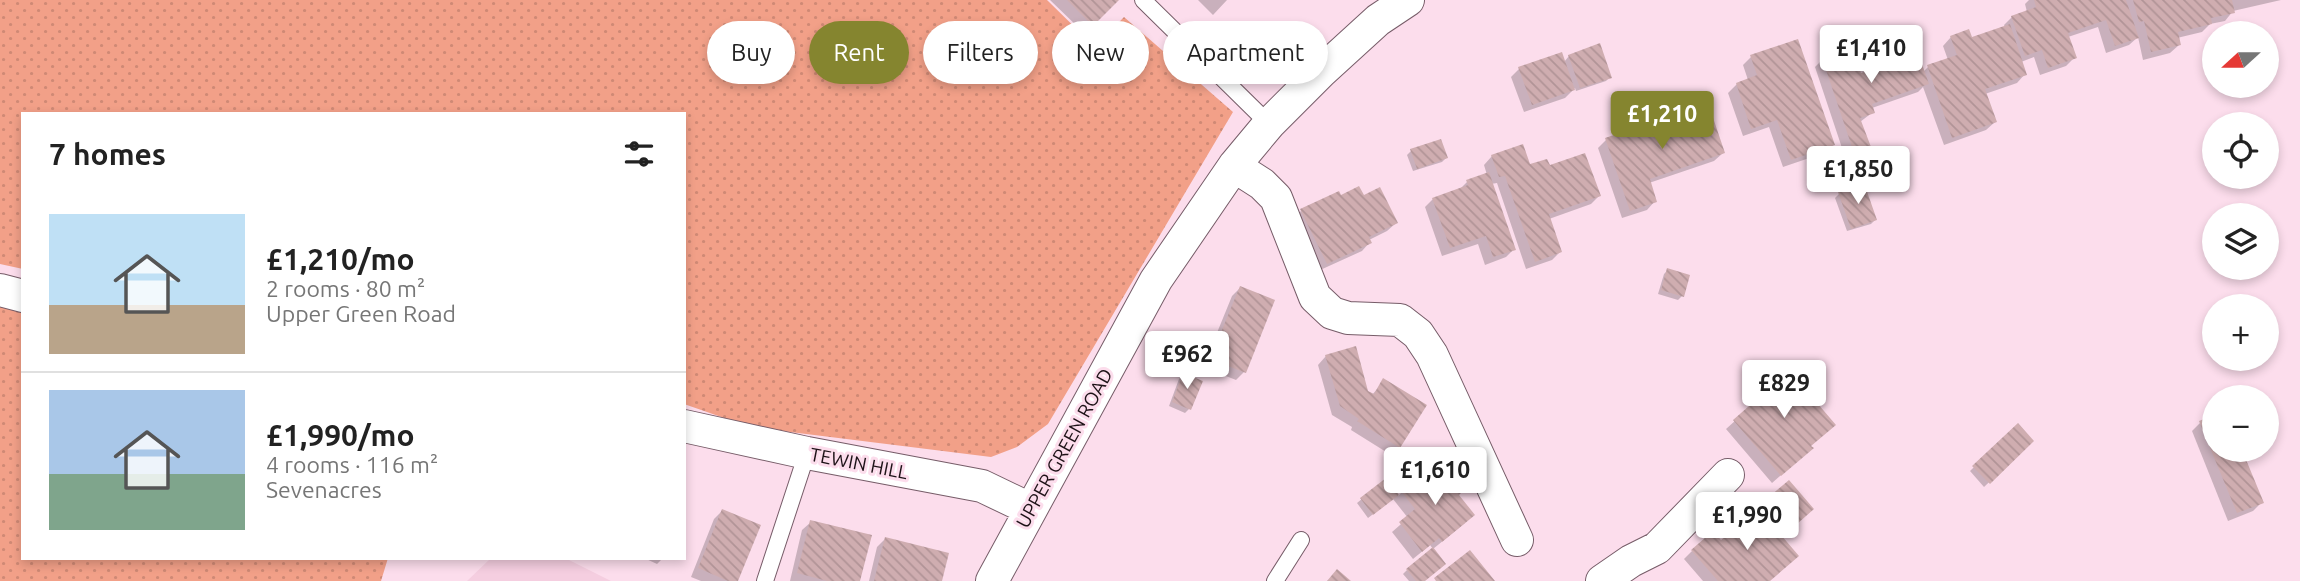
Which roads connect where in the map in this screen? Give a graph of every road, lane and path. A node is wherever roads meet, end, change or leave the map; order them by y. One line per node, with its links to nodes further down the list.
1 (1143, 0): 3 (lane)
2 (1408, 0): 3 (street, UPPER GREEN ROAD)
3 (1269, 124): 4 (street, UPPER GREEN ROAD)
4 (1234, 166): 10 (street, UPPER GREEN ROAD); 12 (street)
5 (0, 290): 6 (street)
6 (21, 295)
7 (686, 426): 8 (street, TEWIN HILL)
8 (807, 453): 10 (street, TEWIN HILL); 13 (lane)
9 (1728, 475): 16 (street)
10 (1030, 509): 14 (street, UPPER GREEN ROAD)
11 (1301, 540): 15 (lane)
12 (1517, 540)
13 (765, 581)
14 (992, 581)
15 (1275, 581)
16 (1602, 581)

